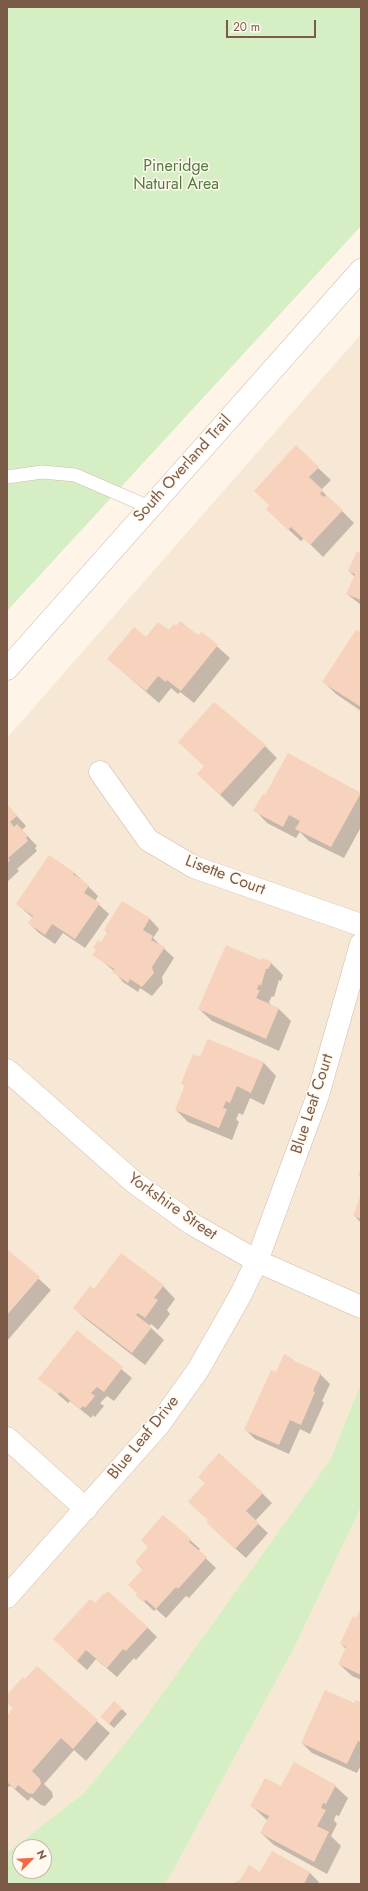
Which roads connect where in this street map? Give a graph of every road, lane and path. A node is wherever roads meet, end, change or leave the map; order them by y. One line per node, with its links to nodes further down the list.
1 (361, 270): 3 (street, South Overland Trail)
2 (7, 476): 3 (lane)
3 (149, 508): 4 (street, South Overland Trail)
4 (7, 669)
5 (100, 772): 6 (street, Lisette Court)
6 (361, 926)
7 (361, 944): 9 (street, Blue Leaf Court)
8 (7, 1070): 9 (street, Yorkshire Street)
9 (257, 1261): 10 (street, Yorkshire Street); 12 (street, Blue Leaf Drive)
10 (361, 1307)
11 (7, 1438): 12 (street)
12 (86, 1509): 13 (street, Blue Leaf Drive)
13 (7, 1597)

